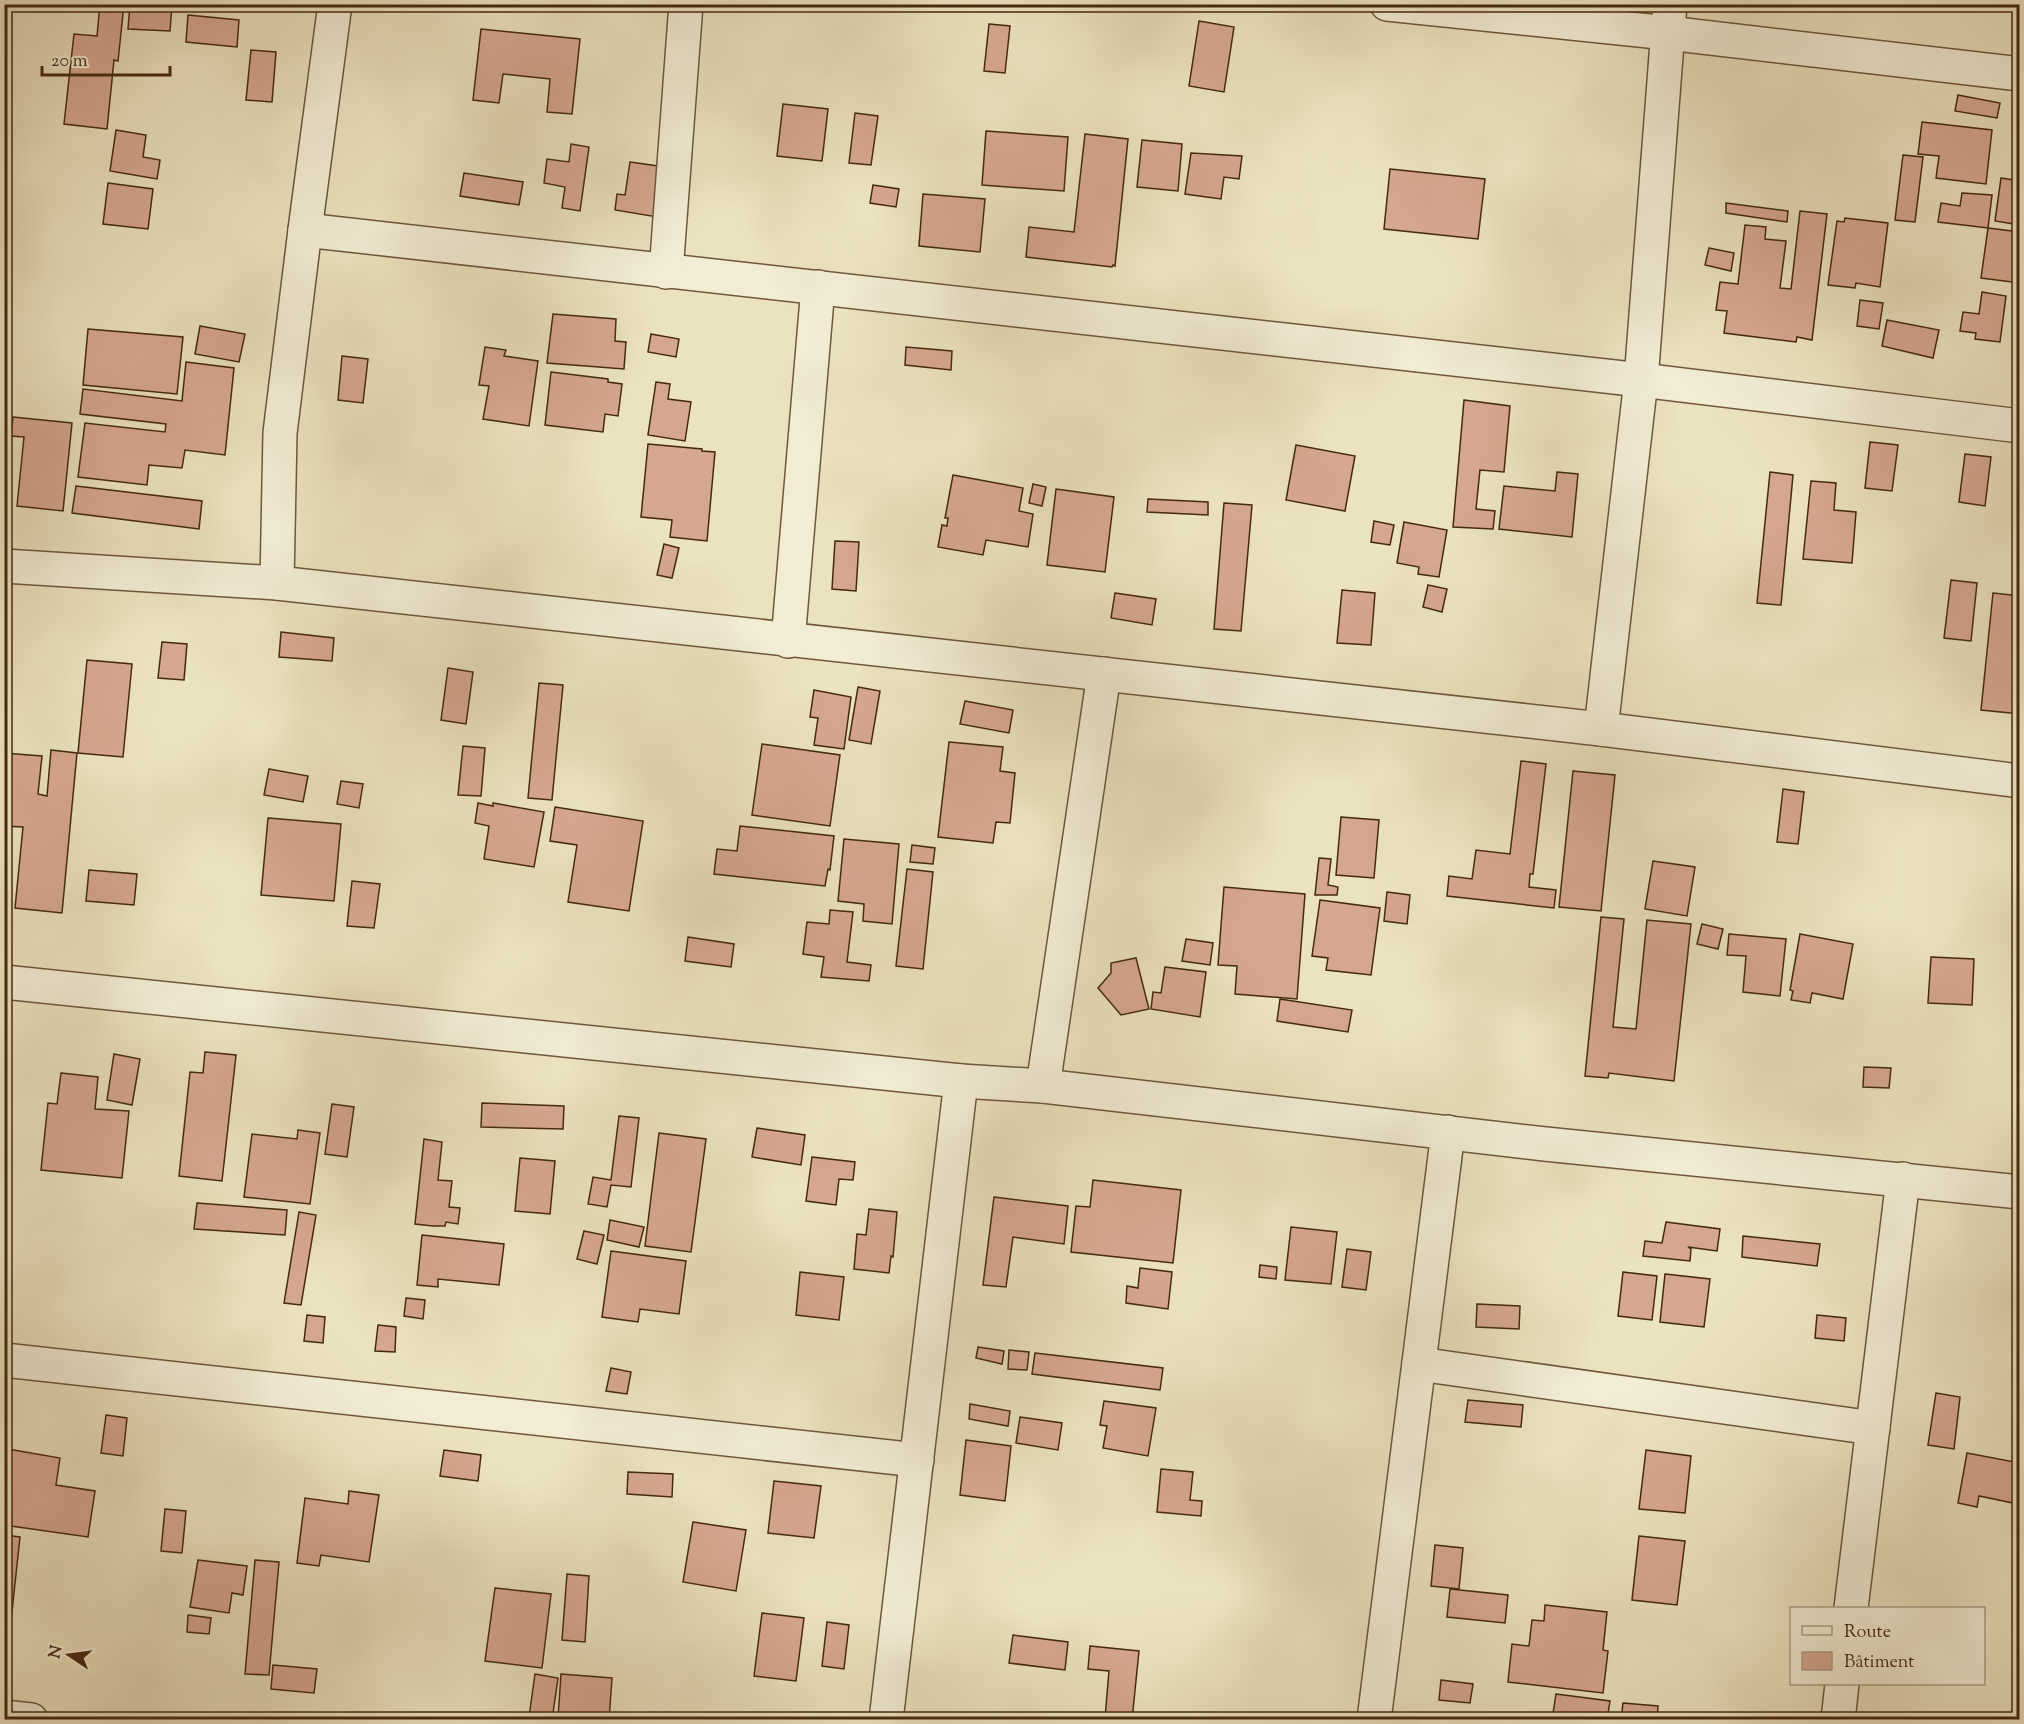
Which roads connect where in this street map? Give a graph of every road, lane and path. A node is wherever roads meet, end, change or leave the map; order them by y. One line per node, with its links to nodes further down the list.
1 (335, 4): 6 (street)
2 (686, 4): 7 (street)
3 (1387, 4): 4 (street)
4 (1669, 19): 5 (street); 9 (street)
5 (2019, 74)
6 (305, 230): 7 (street); 12 (street)
7 (666, 272): 8 (street)
8 (819, 288): 9 (street); 13 (street)
9 (1641, 380): 10 (street); 15 (street)
10 (2019, 426)
11 (4, 566): 12 (street)
12 (277, 584): 13 (street)
13 (788, 641): 14 (street)
14 (1104, 674): 15 (street); 19 (street)
15 (1601, 729): 16 (street)
16 (2019, 781)
17 (4, 982): 18 (street)
18 (961, 1081): 19 (street); 26 (street)
19 (1043, 1086): 20 (street)
20 (1448, 1132): 21 (street); 24 (street)
21 (1903, 1179): 22 (street); 25 (street)
22 (2019, 1192)
23 (4, 1360): 26 (street)
24 (1419, 1364): 25 (street); 32 (street)
25 (1873, 1428): 27 (street)
26 (917, 1460): 31 (street)
27 (1851, 1607)
28 (1842, 1685): 33 (street)
29 (4, 1717): 30 (street)
30 (31, 1719)
31 (886, 1719)
32 (1374, 1719)
33 (1838, 1719)

